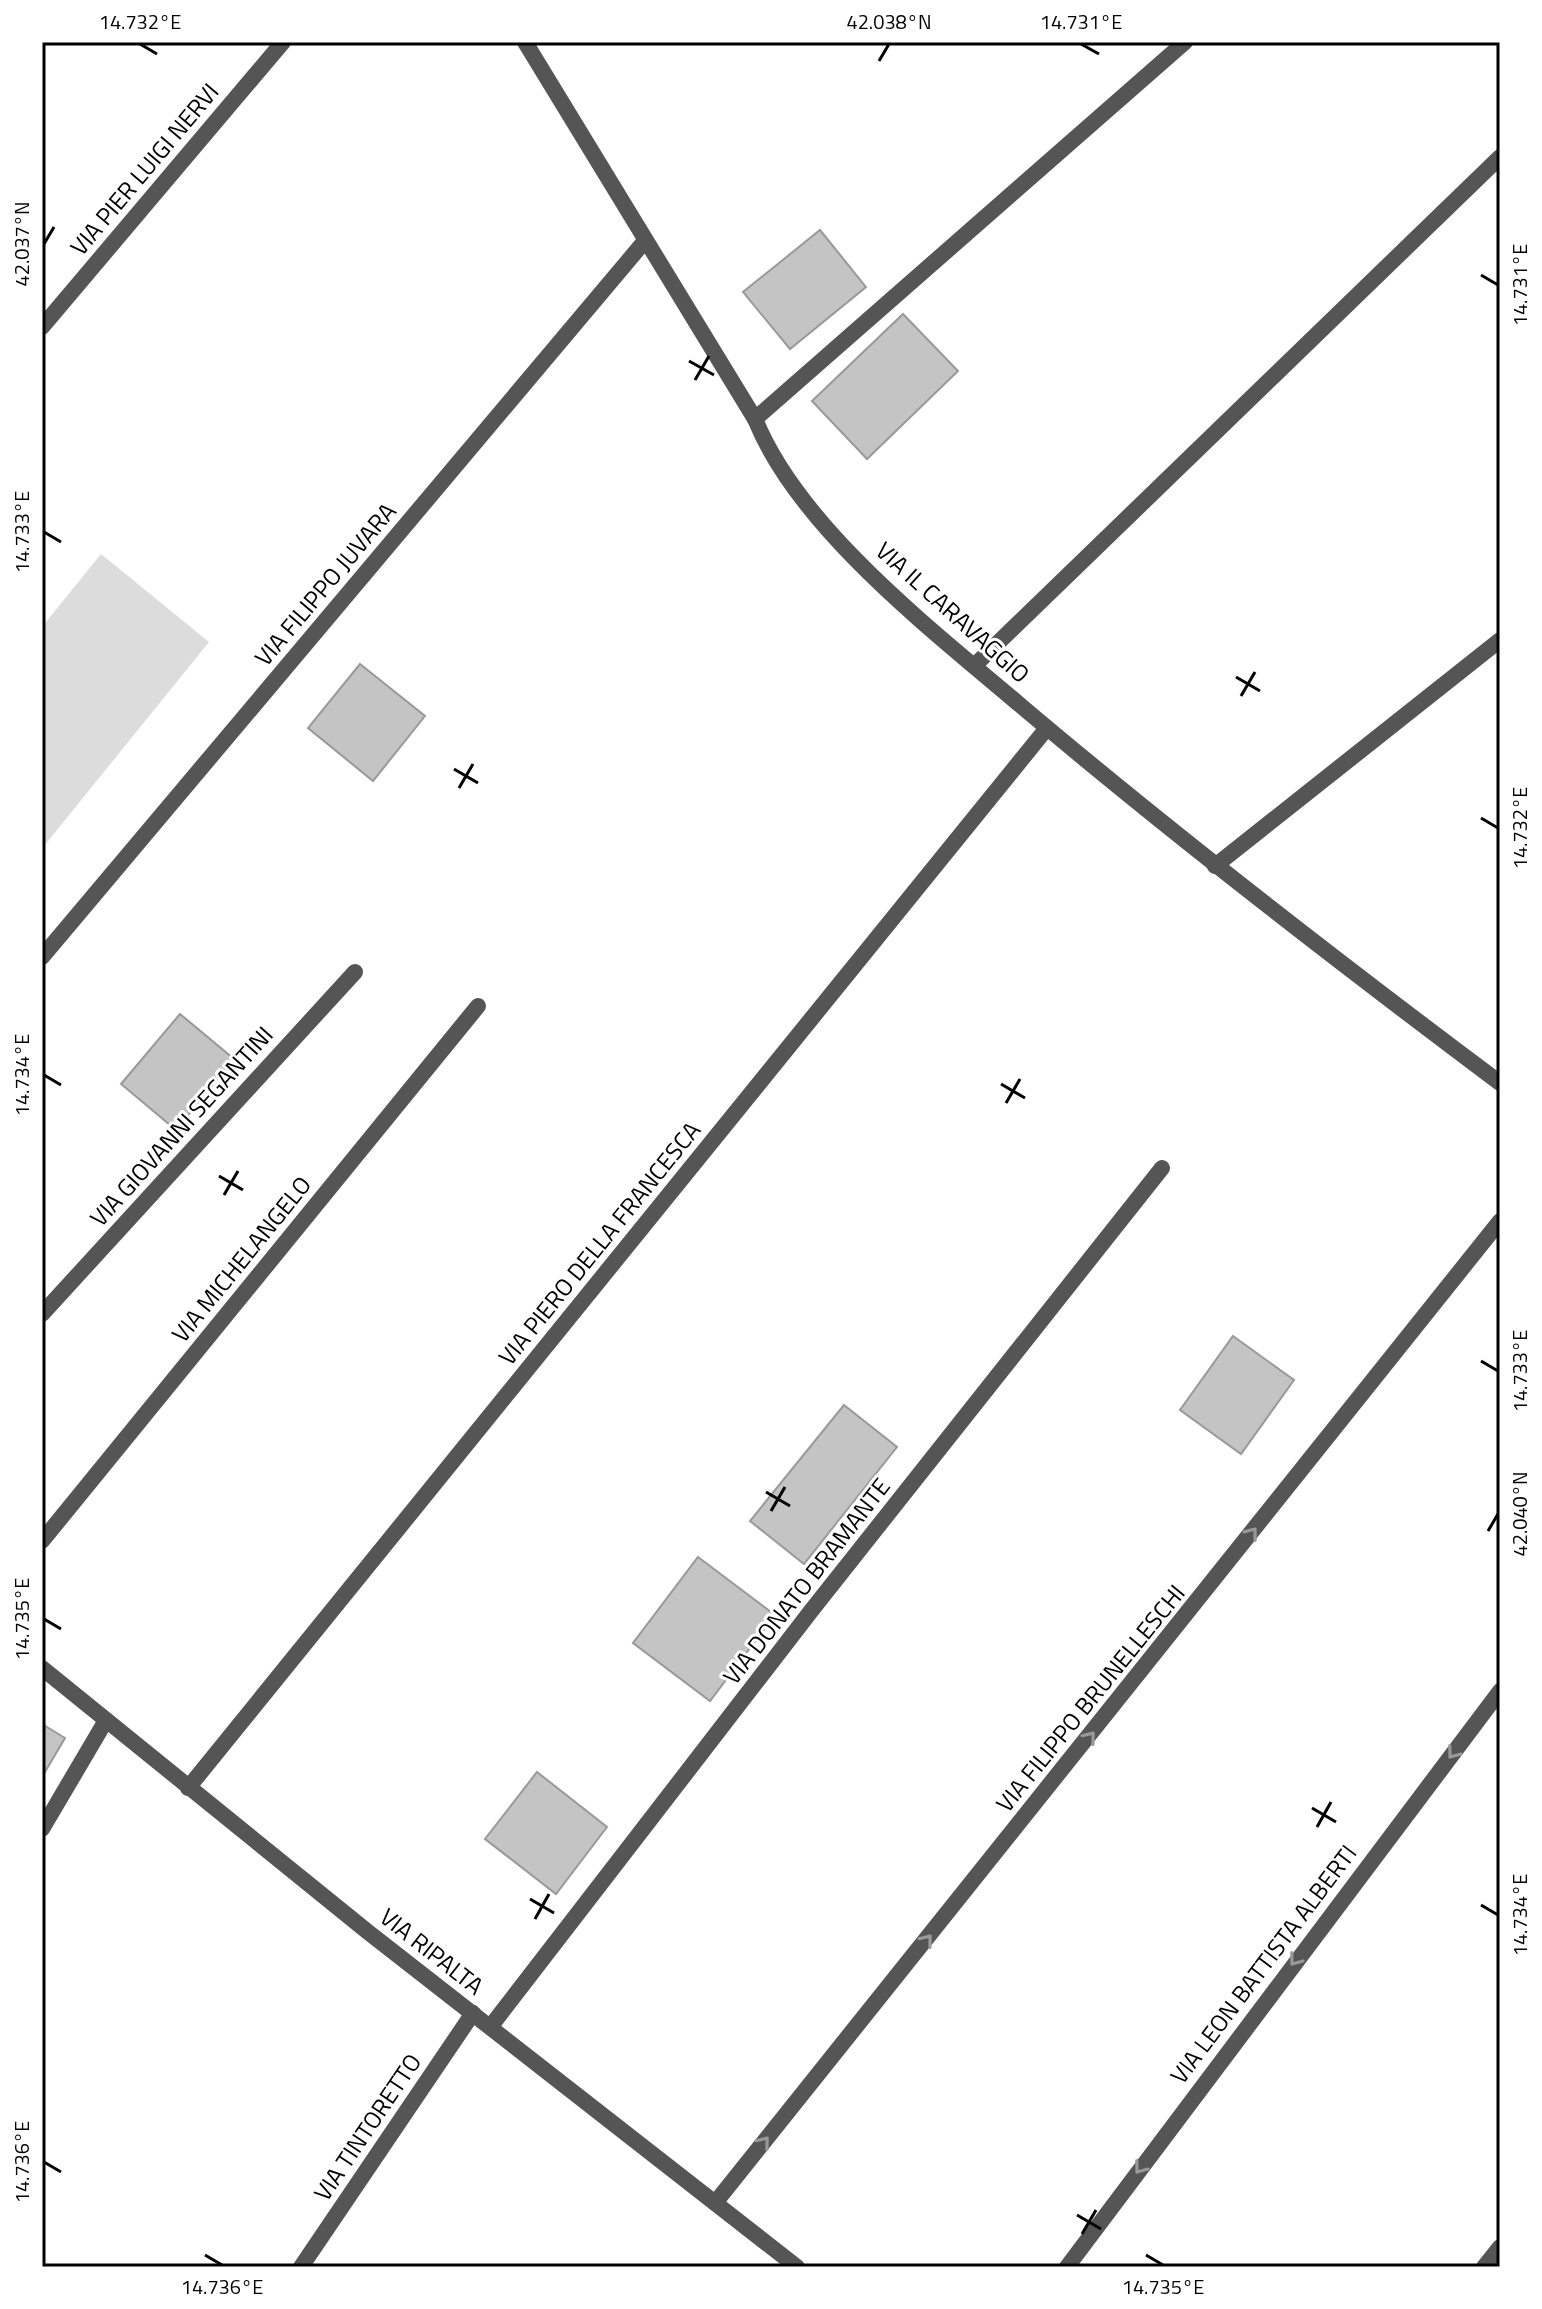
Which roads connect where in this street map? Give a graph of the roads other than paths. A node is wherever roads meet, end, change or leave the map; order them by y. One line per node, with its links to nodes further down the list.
1 (283, 42): 6 (street, VIA PIER LUIGI NERVI)
2 (525, 42): 5 (street, VIA IL CARAVAGGIO)
3 (1185, 42): 7 (street)
4 (1500, 157): 9 (street)
5 (644, 242): 7 (street, VIA IL CARAVAGGIO); 12 (street, VIA FILIPPO JUVARA)
6 (42, 327)
7 (755, 419): 9 (street, VIA IL CARAVAGGIO)
8 (1500, 640): 11 (street)
9 (974, 666): 10 (street, VIA IL CARAVAGGIO)
10 (1047, 728): 11 (street, VIA IL CARAVAGGIO); 23 (street, VIA PIERO DELLA FRANCESCA)
11 (1215, 866): 15 (street, VIA IL CARAVAGGIO)
12 (42, 957)
13 (355, 972): 18 (street, VIA GIOVANNI SEGANTINI)
14 (478, 1006): 19 (street, VIA MICHELANGELO)
15 (1500, 1083)
16 (1162, 1168): 26 (street, VIA DONATO BRAMANTE)
17 (1500, 1221): 27 (street, VIA FILIPPO BRUNELLESCHI, one-way to 17)
18 (42, 1314)
19 (42, 1541)
20 (42, 1668): 22 (street, VIA RIPALTA)
21 (1500, 1691): 31 (street, VIA LEON BATTISTA ALBERTI, one-way to 31)
22 (105, 1722): 23 (street, VIA RIPALTA); 24 (street)
23 (188, 1788): 25 (street, VIA RIPALTA)
24 (42, 1829)
25 (473, 2013): 26 (street, VIA RIPALTA); 29 (street, VIA TINTORETTO)
26 (491, 2026): 27 (street, VIA RIPALTA)
27 (715, 2203): 30 (street, VIA RIPALTA)
28 (1500, 2247): 32 (street)
29 (301, 2267)
30 (797, 2267)
31 (1067, 2267)
32 (1484, 2267)

